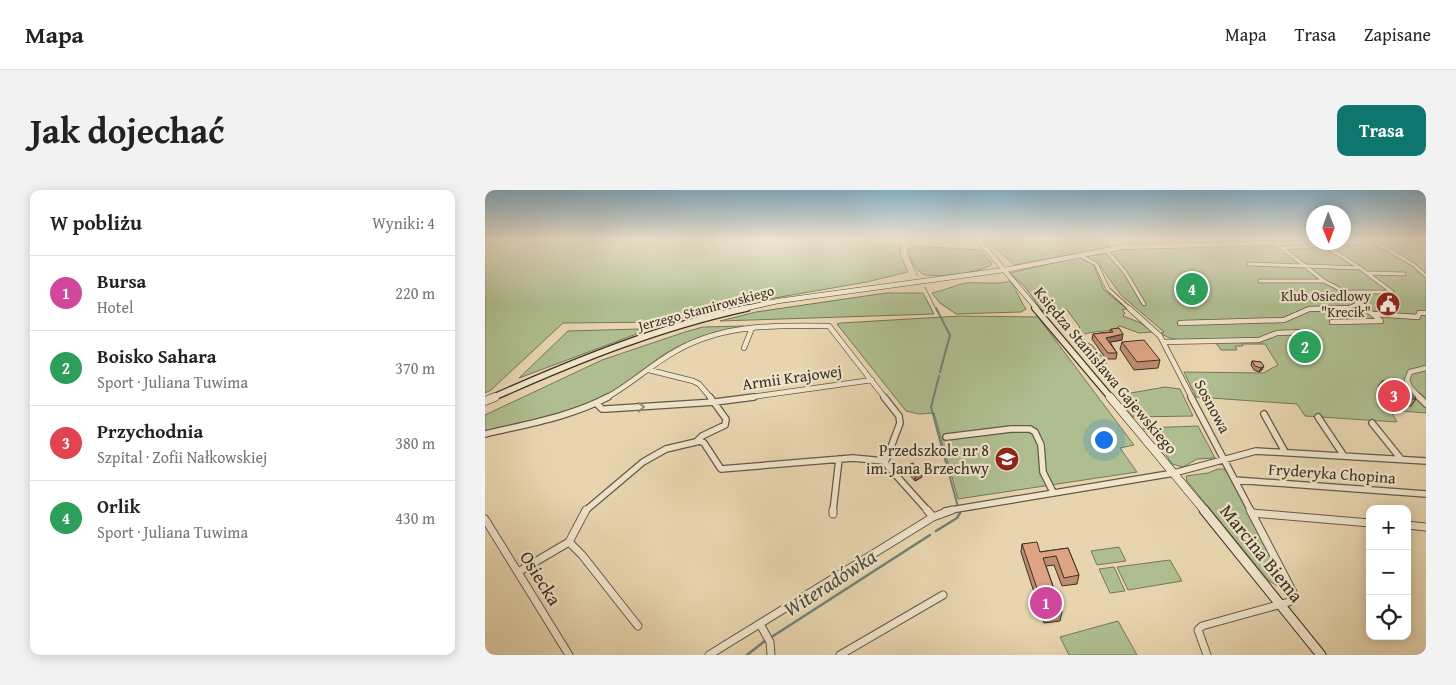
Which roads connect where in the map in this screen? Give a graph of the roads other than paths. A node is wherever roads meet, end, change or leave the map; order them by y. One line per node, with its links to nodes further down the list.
1 (996, 261): 11 (main road, Księdza Stanisława Gajewskiego)
2 (1050, 261): 11 (main road, Jerzego Stamirowskiego)
3 (1090, 261): 26 (street, Sosnowa)
4 (1115, 261): 19 (street)
5 (1298, 261): 9 (street)
6 (1349, 261): 10 (street)
7 (1405, 261): 14 (street)
8 (1249, 264): 9 (street)
9 (1303, 265): 10 (street); 16 (street)
10 (1360, 268): 12 (street)
11 (1004, 270): 31 (main road, Jerzego Stamirowskiego); 48 (main road, Księdza Stanisława Gajewskiego)
12 (1368, 274): 13 (street); 17 (street)
13 (1405, 274)
14 (1426, 276)
15 (1260, 281): 16 (street)
16 (1324, 281): 17 (street)
17 (1345, 292): 18 (street)
18 (1359, 303): 21 (street); 23 (street)
19 (1144, 304)
20 (1426, 313): 21 (street)
21 (1373, 314): 22 (street)
22 (1332, 322)
23 (1180, 323)
24 (752, 328): 27 (street); 29 (street, Armii Krajowej); 30 (street, Armii Krajowej)
25 (1303, 332): 26 (street)
26 (1164, 342): 44 (street, Sosnowa)
27 (744, 348)
28 (1426, 368): 34 (street)
29 (649, 370): 32 (street); 33 (street, Armii Krajowej)
30 (872, 380): 32 (street, Armii Krajowej); 46 (street, Armii Krajowej)
31 (485, 401)
32 (715, 402): 33 (street, Armii Krajowej, one-way to 32); 40 (street)
33 (595, 403): 38 (street, Armii Krajowej)
34 (1426, 404)
35 (1264, 414): 41 (street)
36 (1318, 417): 42 (street)
37 (1372, 423): 45 (street)
38 (485, 434)
39 (946, 438): 50 (street)
40 (697, 441): 43 (street); 59 (street)
41 (1285, 452): 42 (street); 44 (street)
42 (1344, 456): 45 (street)
43 (839, 459): 46 (street); 53 (street)
44 (1225, 459): 48 (street); 49 (street, Sosnowa)
45 (1401, 459): 47 (street)
46 (884, 461): 54 (street)
47 (1426, 461)
48 (1174, 473): 50 (street); 62 (main road, Marcina Biema)
49 (1235, 480): 51 (street, Fryderyka Chopina); 52 (street, Sosnowa)
50 (1053, 492): 54 (street)
51 (1426, 494)
52 (1252, 513): 56 (street); 62 (street, Sosnowa)
53 (833, 514)
54 (933, 517): 63 (street)
55 (485, 519): 60 (street, Osiecka)
56 (1366, 523)
57 (1411, 525): 58 (street)
58 (1426, 527)
59 (569, 542): 60 (street); 64 (street)
60 (517, 572): 65 (street, Osiecka)
61 (943, 595): 68 (street)
62 (1281, 605): 69 (street); 70 (main road, Marcina Biema)
63 (760, 624): 66 (street); 67 (street)
64 (638, 626)
65 (569, 655)
66 (709, 655)
67 (771, 655)
68 (841, 655)
69 (1207, 655)
70 (1321, 655)

